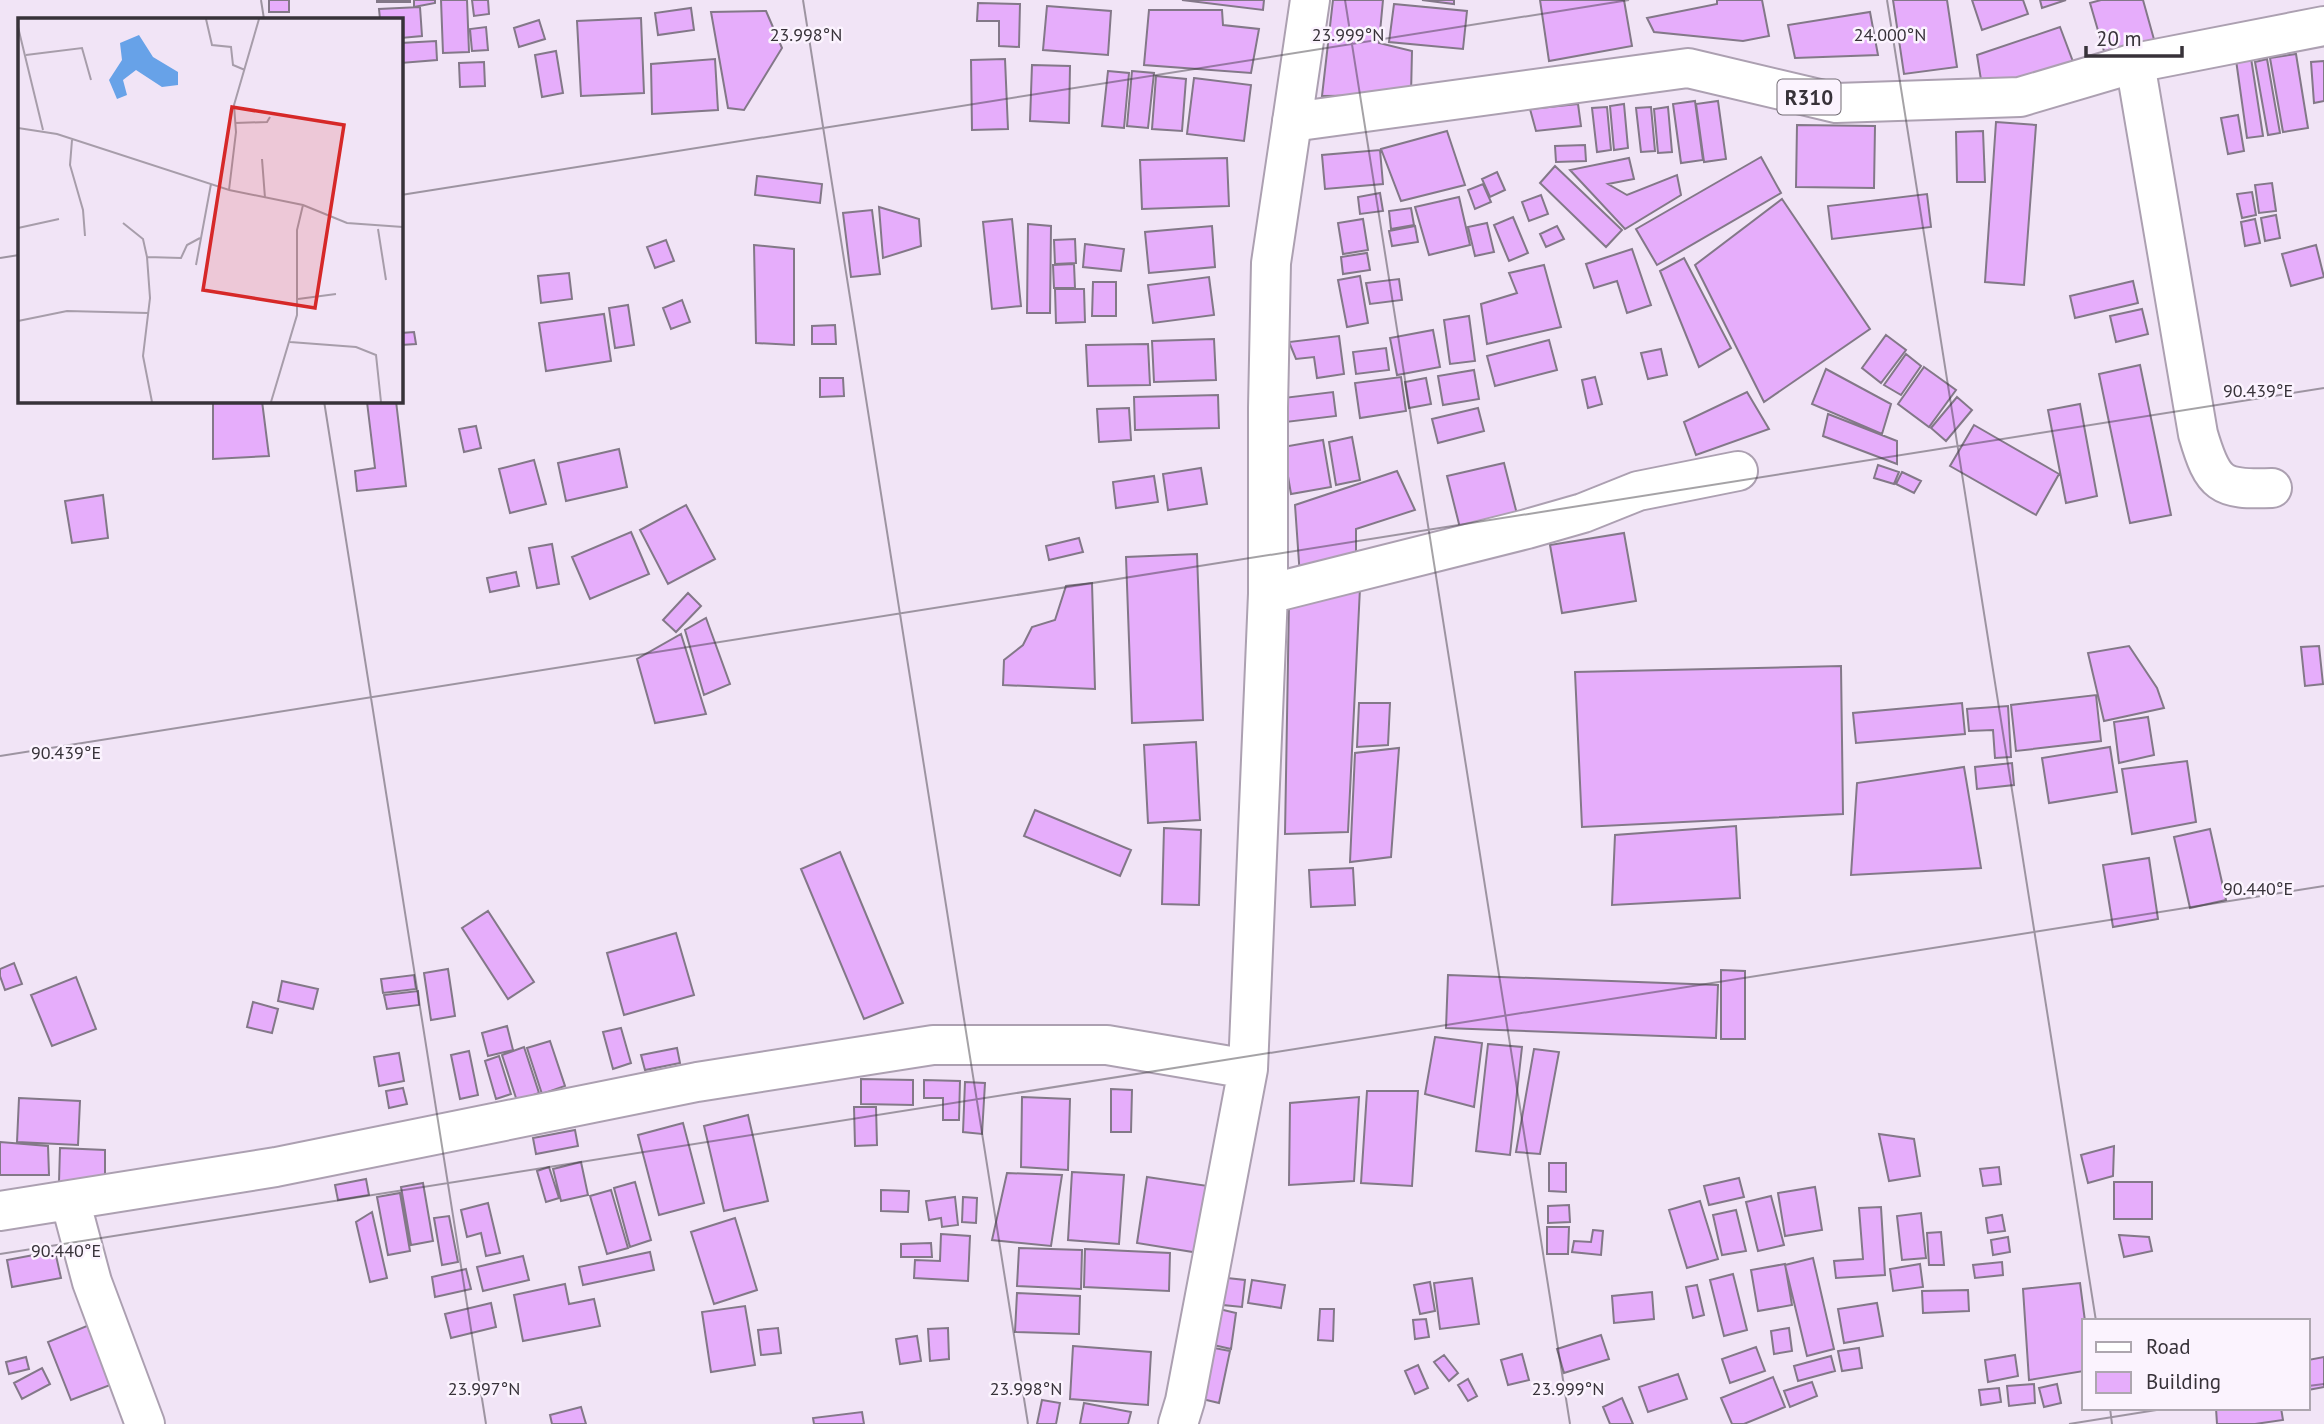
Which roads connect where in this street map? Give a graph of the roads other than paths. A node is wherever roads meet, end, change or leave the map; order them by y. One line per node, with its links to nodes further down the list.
1 (1310, 0): 4 (street)
2 (2324, 26): 3 (street, R310)
3 (2135, 63): 4 (street, R310); 6 (street)
4 (1292, 122): 7 (street)
5 (1738, 471): 7 (street)
6 (2272, 488)
7 (1268, 594): 8 (street)
8 (1248, 1069): 9 (street); 12 (street)
9 (70, 1200): 10 (street); 11 (street)
10 (0, 1211)
11 (145, 1424)
12 (1178, 1424)

